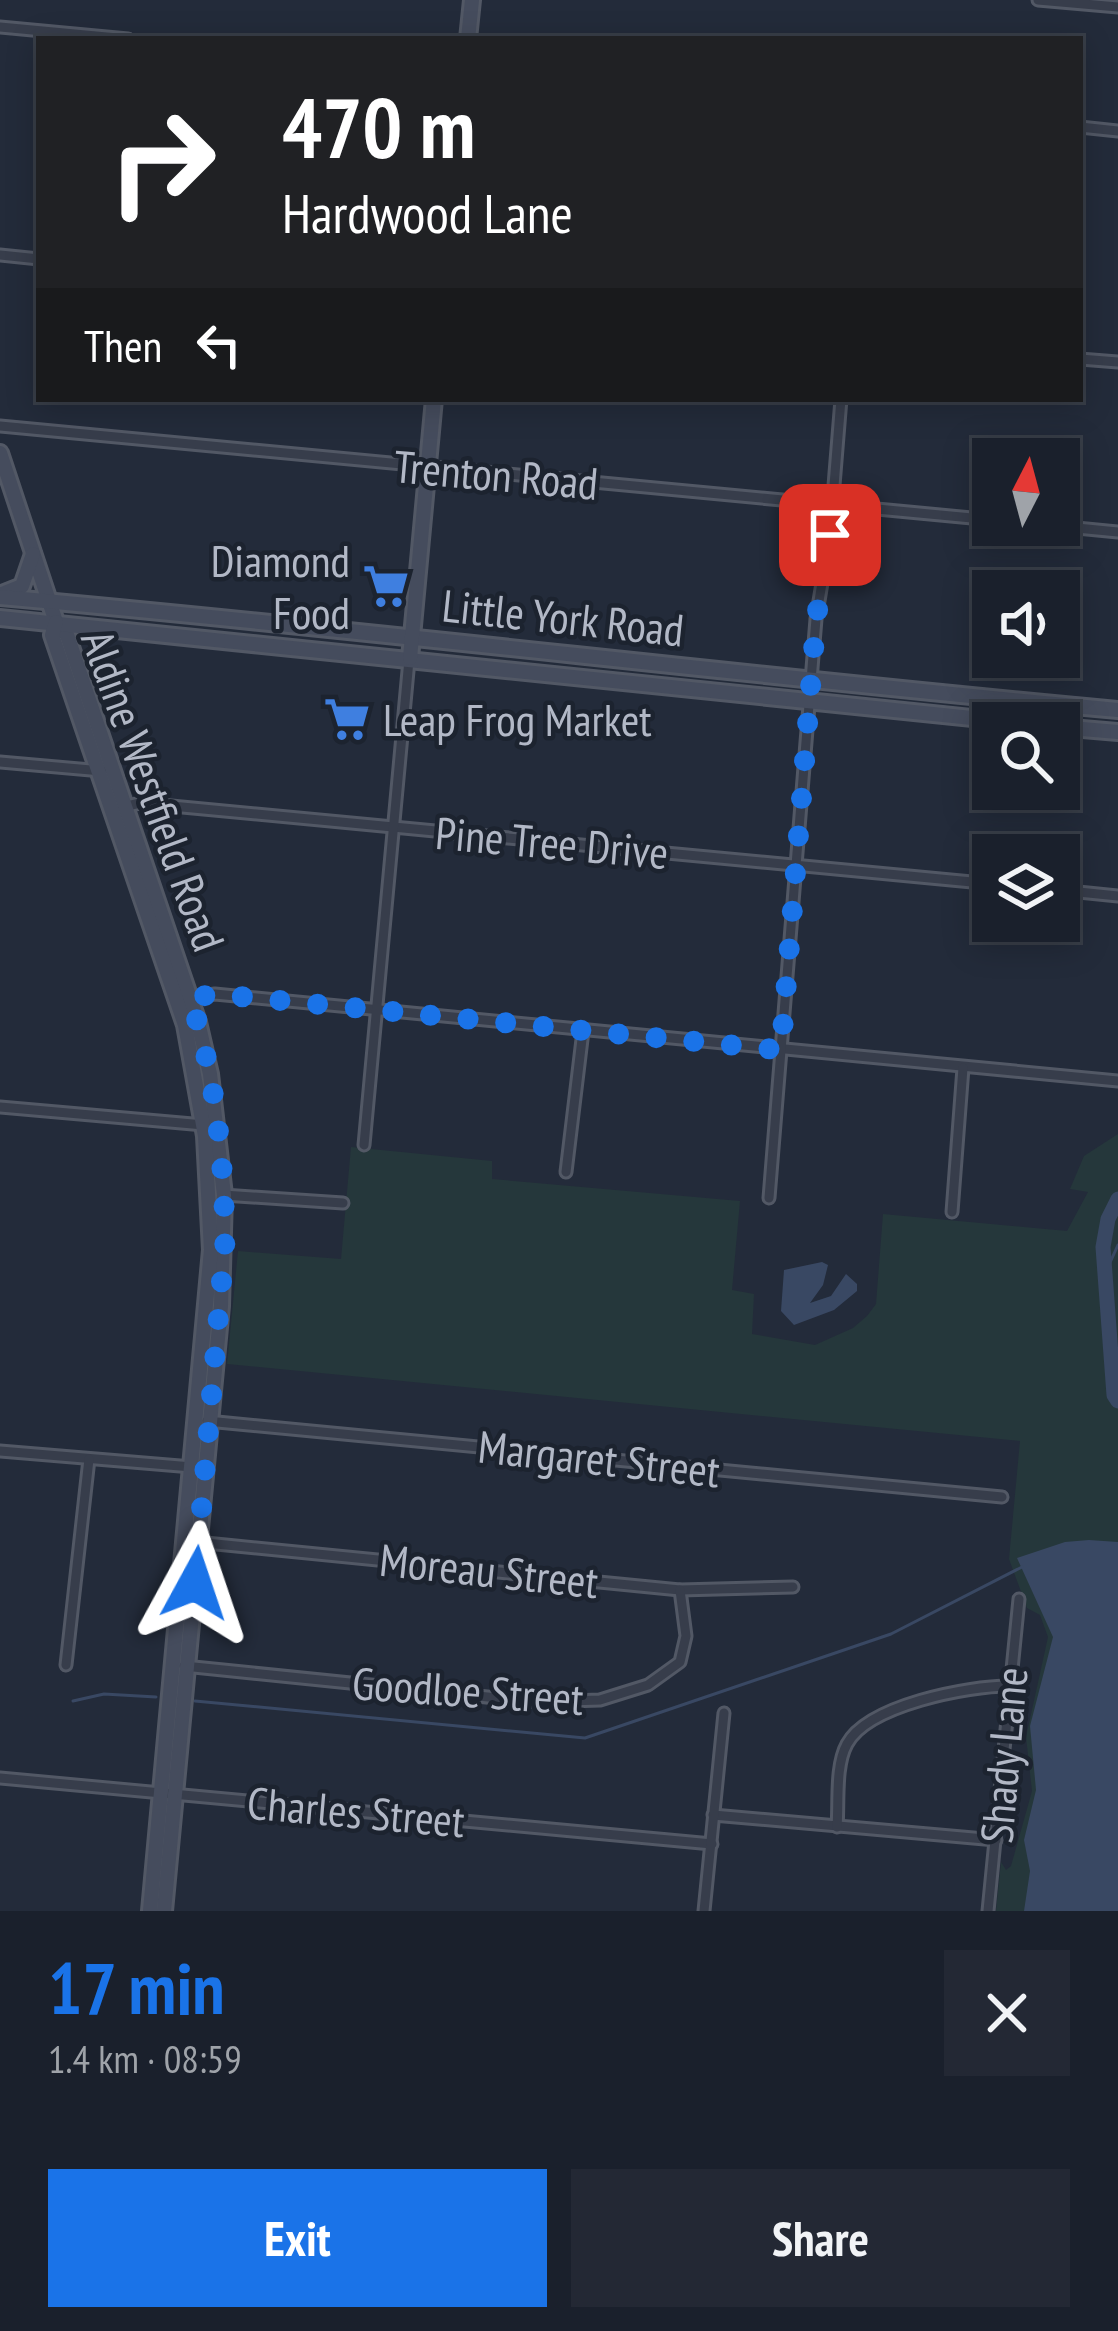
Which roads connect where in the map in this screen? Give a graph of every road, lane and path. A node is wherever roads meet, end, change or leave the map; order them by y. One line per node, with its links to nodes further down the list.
1 (472, 0): 6 (main road)
2 (1038, 0): 3 (street)
3 (1118, 8)
4 (0, 27): 5 (street)
5 (96, 36)
6 (468, 36)
7 (1083, 128): 8 (street)
8 (1118, 131)
9 (0, 255): 10 (street)
10 (36, 259)
11 (1083, 358): 12 (street)
12 (1118, 362)
13 (434, 402): 17 (main road)
14 (841, 402): 18 (street)
15 (0, 426): 17 (street, Trenton Road)
16 (0, 453): 22 (main road, Aldine Westfield Road)
17 (427, 469): 18 (street, Trenton Road); 28 (main road)
18 (833, 505): 19 (street, Trenton Road); 31 (street)
19 (972, 518)
20 (1080, 528): 21 (street)
21 (1118, 532)
22 (34, 549): 23 (main road); 24 (main road, Aldine Westfield Road)
23 (0, 596): 24 (main road, Little York Road)
24 (50, 601): 26 (main road, Aldine Westfield Road); 28 (main road, Little York Road)
25 (0, 618): 26 (main road, Little York Road)
26 (56, 622): 27 (main road, Little York Road); 30 (main road, Aldine Westfield Road); 38 (main road, Aldine Westfield Road)
27 (106, 629): 29 (main road, Little York Road); 30 (main road)
28 (412, 637): 29 (main road); 31 (main road, Little York Road)
29 (410, 658): 32 (main road, Little York Road); 40 (street)
30 (78, 667): 38 (main road, Aldine Westfield Road)
31 (812, 682): 32 (street); 33 (main road, Little York Road)
32 (811, 703): 34 (main road, Little York Road); 41 (street)
33 (1118, 710)
34 (972, 718)
35 (1080, 729): 36 (main road)
36 (1118, 732)
37 (0, 762): 38 (street)
38 (106, 770): 39 (main road, Aldine Westfield Road)
39 (118, 808): 40 (street, Pine Tree Drive); 45 (main road, Aldine Westfield Road)
40 (394, 827): 41 (street, Pine Tree Drive); 46 (street)
41 (798, 866): 42 (street, Pine Tree Drive); 48 (street)
42 (972, 882)
43 (1080, 892): 44 (street)
44 (1118, 896)
45 (183, 999): 46 (street); 52 (main road, Aldine Westfield Road)
46 (377, 1011): 47 (street); 53 (street)
47 (583, 1031): 48 (street); 54 (street)
48 (781, 1050): 49 (street); 56 (street)
49 (963, 1068): 50 (street); 58 (street)
50 (1118, 1081)
51 (0, 1107): 52 (street)
52 (210, 1125): 55 (main road, Aldine Westfield Road)
53 (364, 1145)
54 (566, 1172)
55 (217, 1196): 57 (street); 59 (main road, Aldine Westfield Road)
56 (769, 1198)
57 (343, 1203)
58 (952, 1211)
59 (203, 1420): 62 (main road, Aldine Westfield Road); 63 (street, Margaret Street)
60 (0, 1450): 61 (street)
61 (89, 1459): 62 (street); 68 (street)
62 (198, 1468): 64 (main road, Aldine Westfield Road)
63 (1002, 1497)
64 (192, 1541): 66 (street, Moreau Street); 69 (main road, Aldine Westfield Road)
65 (793, 1587): 66 (street, Moreau Street)
66 (680, 1589): 69 (street, Goodloe Street)
67 (1018, 1599): 70 (street, Shady Lane)
68 (66, 1665)
69 (180, 1666): 73 (main road, Aldine Westfield Road)
70 (1010, 1686): 75 (street); 76 (street, Shady Lane)
71 (724, 1713): 74 (street)
72 (0, 1778): 73 (street, Charles Street)
73 (169, 1793): 77 (street, Charles Street); 78 (main road, Aldine Westfield Road); 79 (main road, Aldine Westfield Road)
74 (713, 1815): 75 (street); 77 (street)
75 (837, 1827): 76 (street)
76 (996, 1840): 81 (street, Shady Lane)
77 (712, 1844): 80 (street)
78 (150, 1911)
79 (164, 1911)
80 (704, 1911)
81 (988, 1911)

